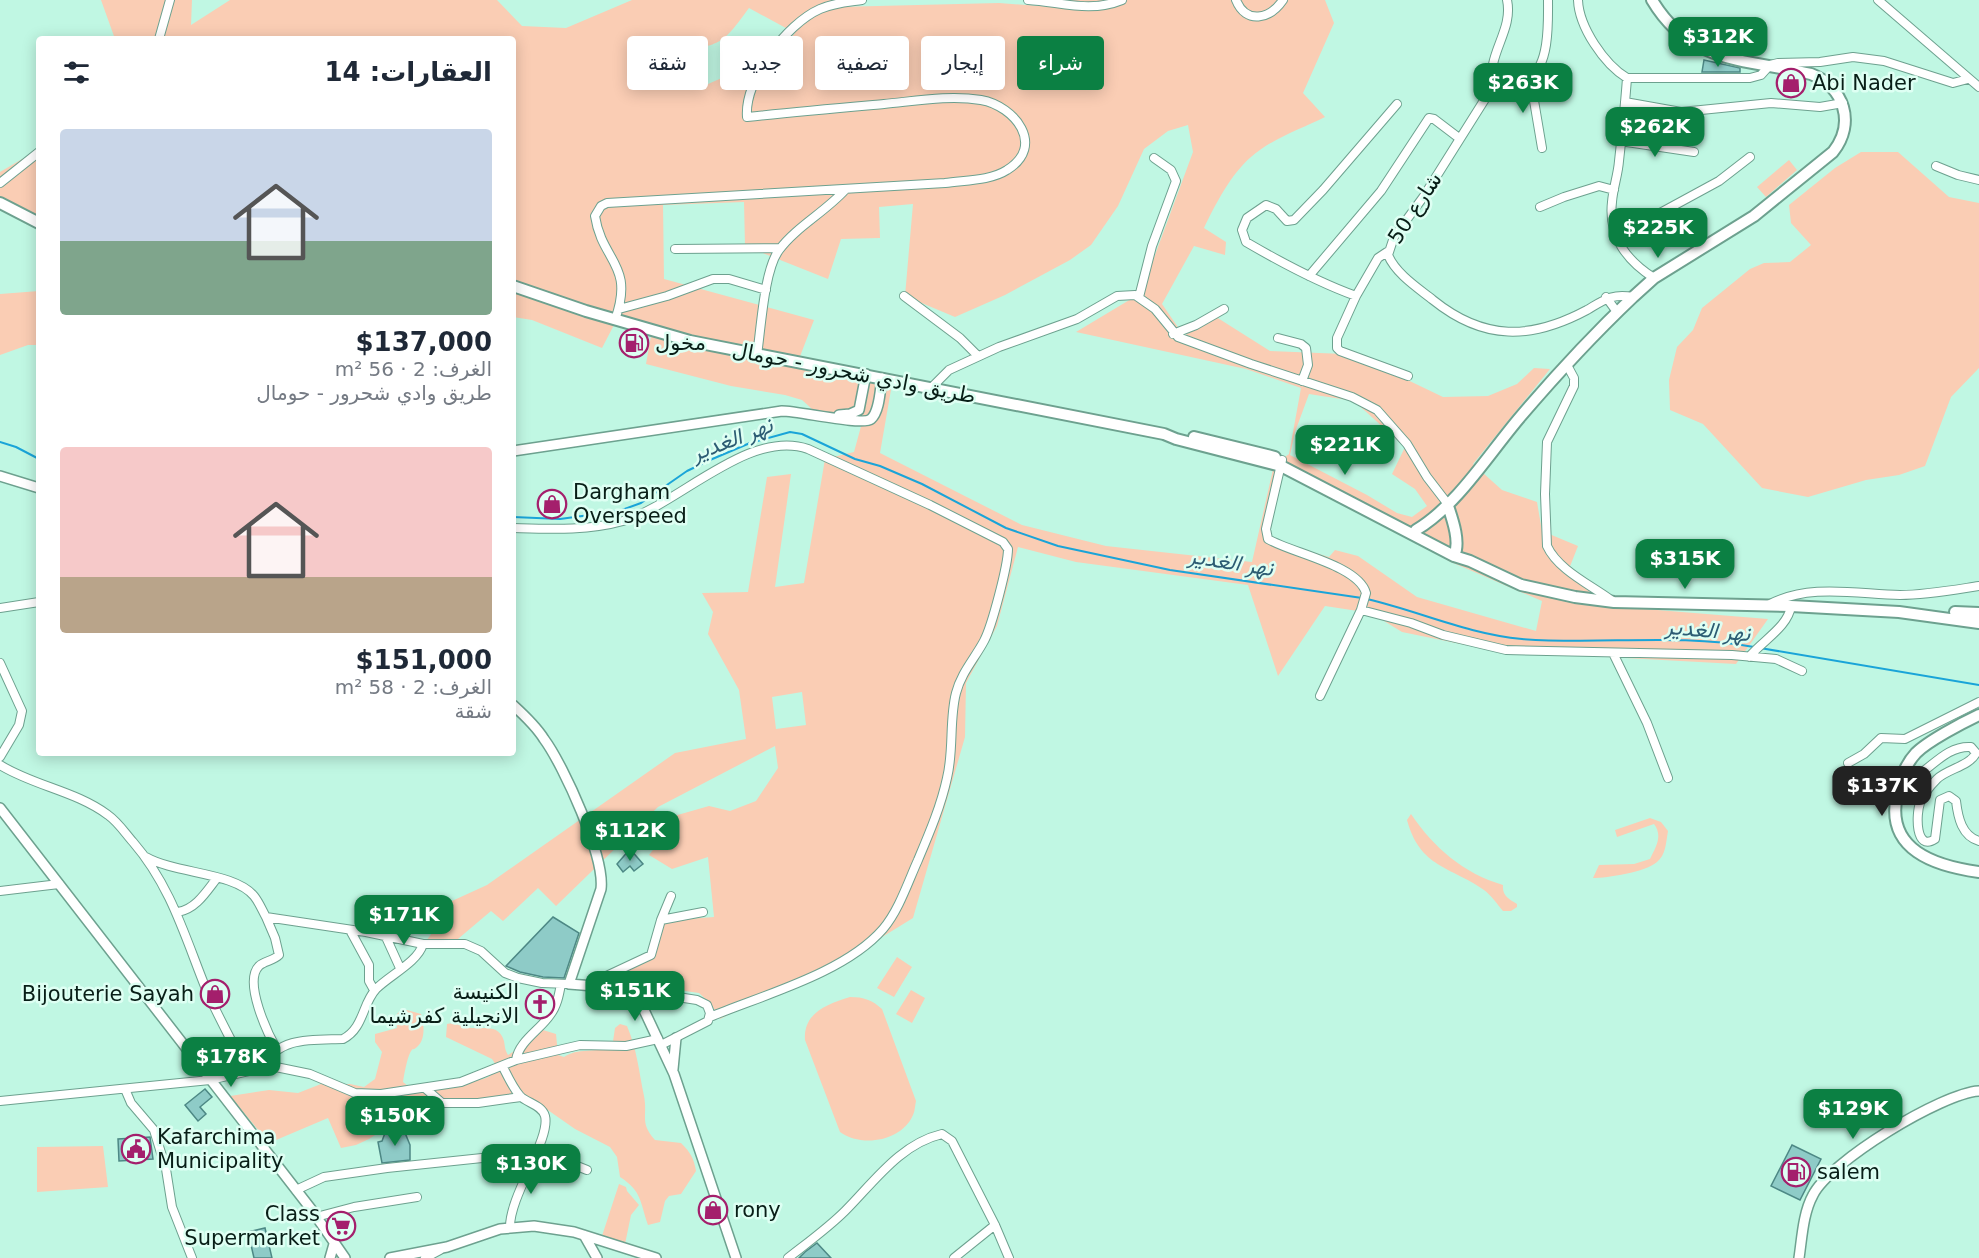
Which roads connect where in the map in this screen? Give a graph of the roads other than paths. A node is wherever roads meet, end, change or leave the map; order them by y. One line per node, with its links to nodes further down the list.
1 (170, 0): 12 (street)
2 (862, 0): 34 (street)
3 (1028, 0): 4 (street)
4 (1122, 0)
5 (1236, 0): 6 (street)
6 (1283, 0)
7 (1507, 0): 20 (street)
8 (1548, 0): 15 (street)
9 (1578, 0): 17 (street)
10 (1652, 0): 13 (main road)
11 (1878, 0): 18 (street)
12 (160, 36)
13 (1754, 62): 14 (main road); 16 (street)
14 (1770, 65): 16 (street); 18 (street); 22 (main road)
15 (1530, 77): 20 (street); 26 (street)
16 (1757, 77): 17 (street)
17 (1627, 78): 21 (street)
18 (1968, 79): 19 (street)
19 (1979, 87)
20 (1494, 88): 24 (street, شارع 50)
21 (1625, 102): 22 (street); 25 (street)
22 (1843, 103): 44 (main road)
23 (1397, 104): 43 (street)
24 (1459, 138): 42 (street, شارع 50); 43 (street)
25 (1620, 141): 27 (street); 35 (street)
26 (1542, 147)
27 (1694, 152)
28 (36, 154): 33 (street)
29 (1750, 157): 39 (street)
30 (1155, 158): 49 (street)
31 (1936, 166): 32 (street)
32 (1979, 180)
33 (0, 183)
34 (845, 190): 40 (street); 54 (street)
35 (1614, 190): 37 (street); 39 (street)
36 (0, 203): 38 (main road)
37 (1540, 207)
38 (36, 222)
39 (1616, 237): 44 (street)
40 (780, 248): 41 (street); 46 (street)
41 (675, 249)
42 (1387, 252): 48 (street); 50 (street, شارع 50)
43 (1309, 276): 48 (street)
44 (1654, 278): 51 (main road)
45 (516, 287): 54 (main road, طريق وادي شحرور - حومال)
46 (766, 290): 54 (street); 57 (street)
47 (904, 296): 58 (street)
48 (1356, 296): 61 (street)
49 (1139, 297): 55 (street); 58 (street)
50 (1606, 297): 51 (street); 53 (street)
51 (1633, 297): 53 (main road)
52 (1224, 309): 55 (street)
53 (1617, 312): 59 (main road)
54 (617, 314): 57 (main road, طريق وادي شحرور - حومال)
55 (1173, 334): 63 (street)
56 (1278, 338): 63 (street)
57 (758, 355): 60 (main road, طريق وادي شحرور - حومال)
58 (978, 356): 64 (street)
59 (1567, 365): 70 (main road); 77 (street)
60 (866, 374): 62 (main road, طريق وادي شحرور - حومال); 65 (street)
61 (1408, 376)
62 (882, 378): 64 (main road, طريق وادي شحرور - حومال); 65 (street)
63 (1302, 381): 70 (street)
64 (931, 388): 67 (main road, طريق وادي شحرور - حومال)
65 (827, 416): 66 (street)
66 (516, 451)
67 (1282, 463): 71 (main road, طريق وادي شحرور - حومال); 81 (street)
68 (0, 476): 69 (street)
69 (36, 487)
70 (1447, 503): 73 (main road); 74 (main road)
71 (1393, 521): 73 (main road, طريق وادي شحرور - حومال); 74 (main road, طريق وادي شحرور - حومال)
72 (516, 528): 122 (street)
73 (1416, 530): 74 (main road, طريق وادي شحرور - حومال)
74 (1455, 553): 77 (main road, طريق وادي شحرور - حومال)
75 (1979, 586): 78 (street)
76 (36, 602): 80 (street)
77 (1614, 602): 78 (main road, طريق وادي شحرور - حومال)
78 (1767, 606): 79 (main road, طريق وادي شحرور - حومال)
79 (1791, 606): 82 (main road, طريق وادي شحرور - حومال); 86 (street)
80 (0, 608)
81 (1361, 608): 85 (street); 89 (street)
82 (1899, 612): 83 (main road, طريق وادي شحرور - حومال); 84 (main road, طريق وادي شحرور - حومال)
83 (1979, 613)
84 (1979, 623)
85 (1613, 653): 86 (street); 98 (street)
86 (1750, 655): 88 (street)
87 (0, 663): 95 (street)
88 (1802, 670)
89 (1320, 696)
90 (1979, 702): 96 (street)
91 (516, 708): 116 (street)
92 (1979, 715): 94 (main road)
93 (1979, 721): 94 (main road)
94 (1954, 730): 99 (main road)
95 (0, 757)
96 (1848, 763)
97 (0, 765): 102 (street)
98 (1668, 778)
99 (1900, 784): 101 (street); 103 (main road)
100 (0, 808): 105 (street)
101 (1979, 841)
102 (146, 857): 104 (street); 108 (street)
103 (1979, 872)
104 (217, 878): 108 (street); 110 (street)
105 (59, 885): 106 (street); 131 (street)
106 (0, 891)
107 (671, 896): 111 (street)
108 (178, 912): 129 (street)
109 (703, 912): 111 (street)
110 (266, 917): 112 (street); 125 (street)
111 (661, 920): 117 (street)
112 (350, 930): 113 (street); 119 (street)
113 (385, 935): 114 (street); 115 (street)
114 (423, 944): 115 (street); 116 (street)
115 (400, 968): 119 (street)
116 (565, 984): 117 (street); 126 (street)
117 (587, 985): 118 (street)
118 (620, 988): 120 (street); 121 (street)
119 (374, 990): 125 (street)
120 (652, 993): 121 (street); 122 (street)
121 (641, 1007): 124 (street)
122 (710, 1017): 123 (street)
123 (676, 1038): 124 (street); 130 (street)
124 (659, 1042): 126 (street); 130 (street)
125 (277, 1050): 127 (street)
126 (516, 1060): 128 (street)
127 (262, 1067): 129 (street); 133 (street)
128 (503, 1067): 133 (street); 135 (street)
129 (246, 1071): 131 (street)
130 (674, 1074): 156 (street)
131 (210, 1080): 132 (street); 140 (street)
132 (125, 1089): 136 (street); 149 (street)
133 (426, 1089): 135 (street)
134 (1979, 1091): 160 (street)
135 (521, 1097): 137 (street)
136 (0, 1101)
137 (537, 1150): 138 (street); 139 (street)
138 (532, 1159): 140 (street); 144 (street)
139 (587, 1170)
140 (296, 1190): 142 (street)
141 (417, 1197): 142 (street)
142 (316, 1217): 146 (street)
143 (995, 1225): 157 (street); 158 (street); 159 (street)
144 (510, 1228): 145 (street); 147 (street)
145 (584, 1235): 148 (street); 154 (street)
146 (334, 1244): 150 (street); 151 (street)
147 (447, 1246): 152 (street); 153 (street)
148 (643, 1255): 155 (street)
149 (192, 1258)
150 (330, 1258)
151 (345, 1258)
152 (390, 1258)
153 (425, 1258)
154 (597, 1258)
155 (656, 1258)
156 (736, 1258)
157 (788, 1258)
158 (954, 1258)
159 (1009, 1258)
160 (1798, 1258)

